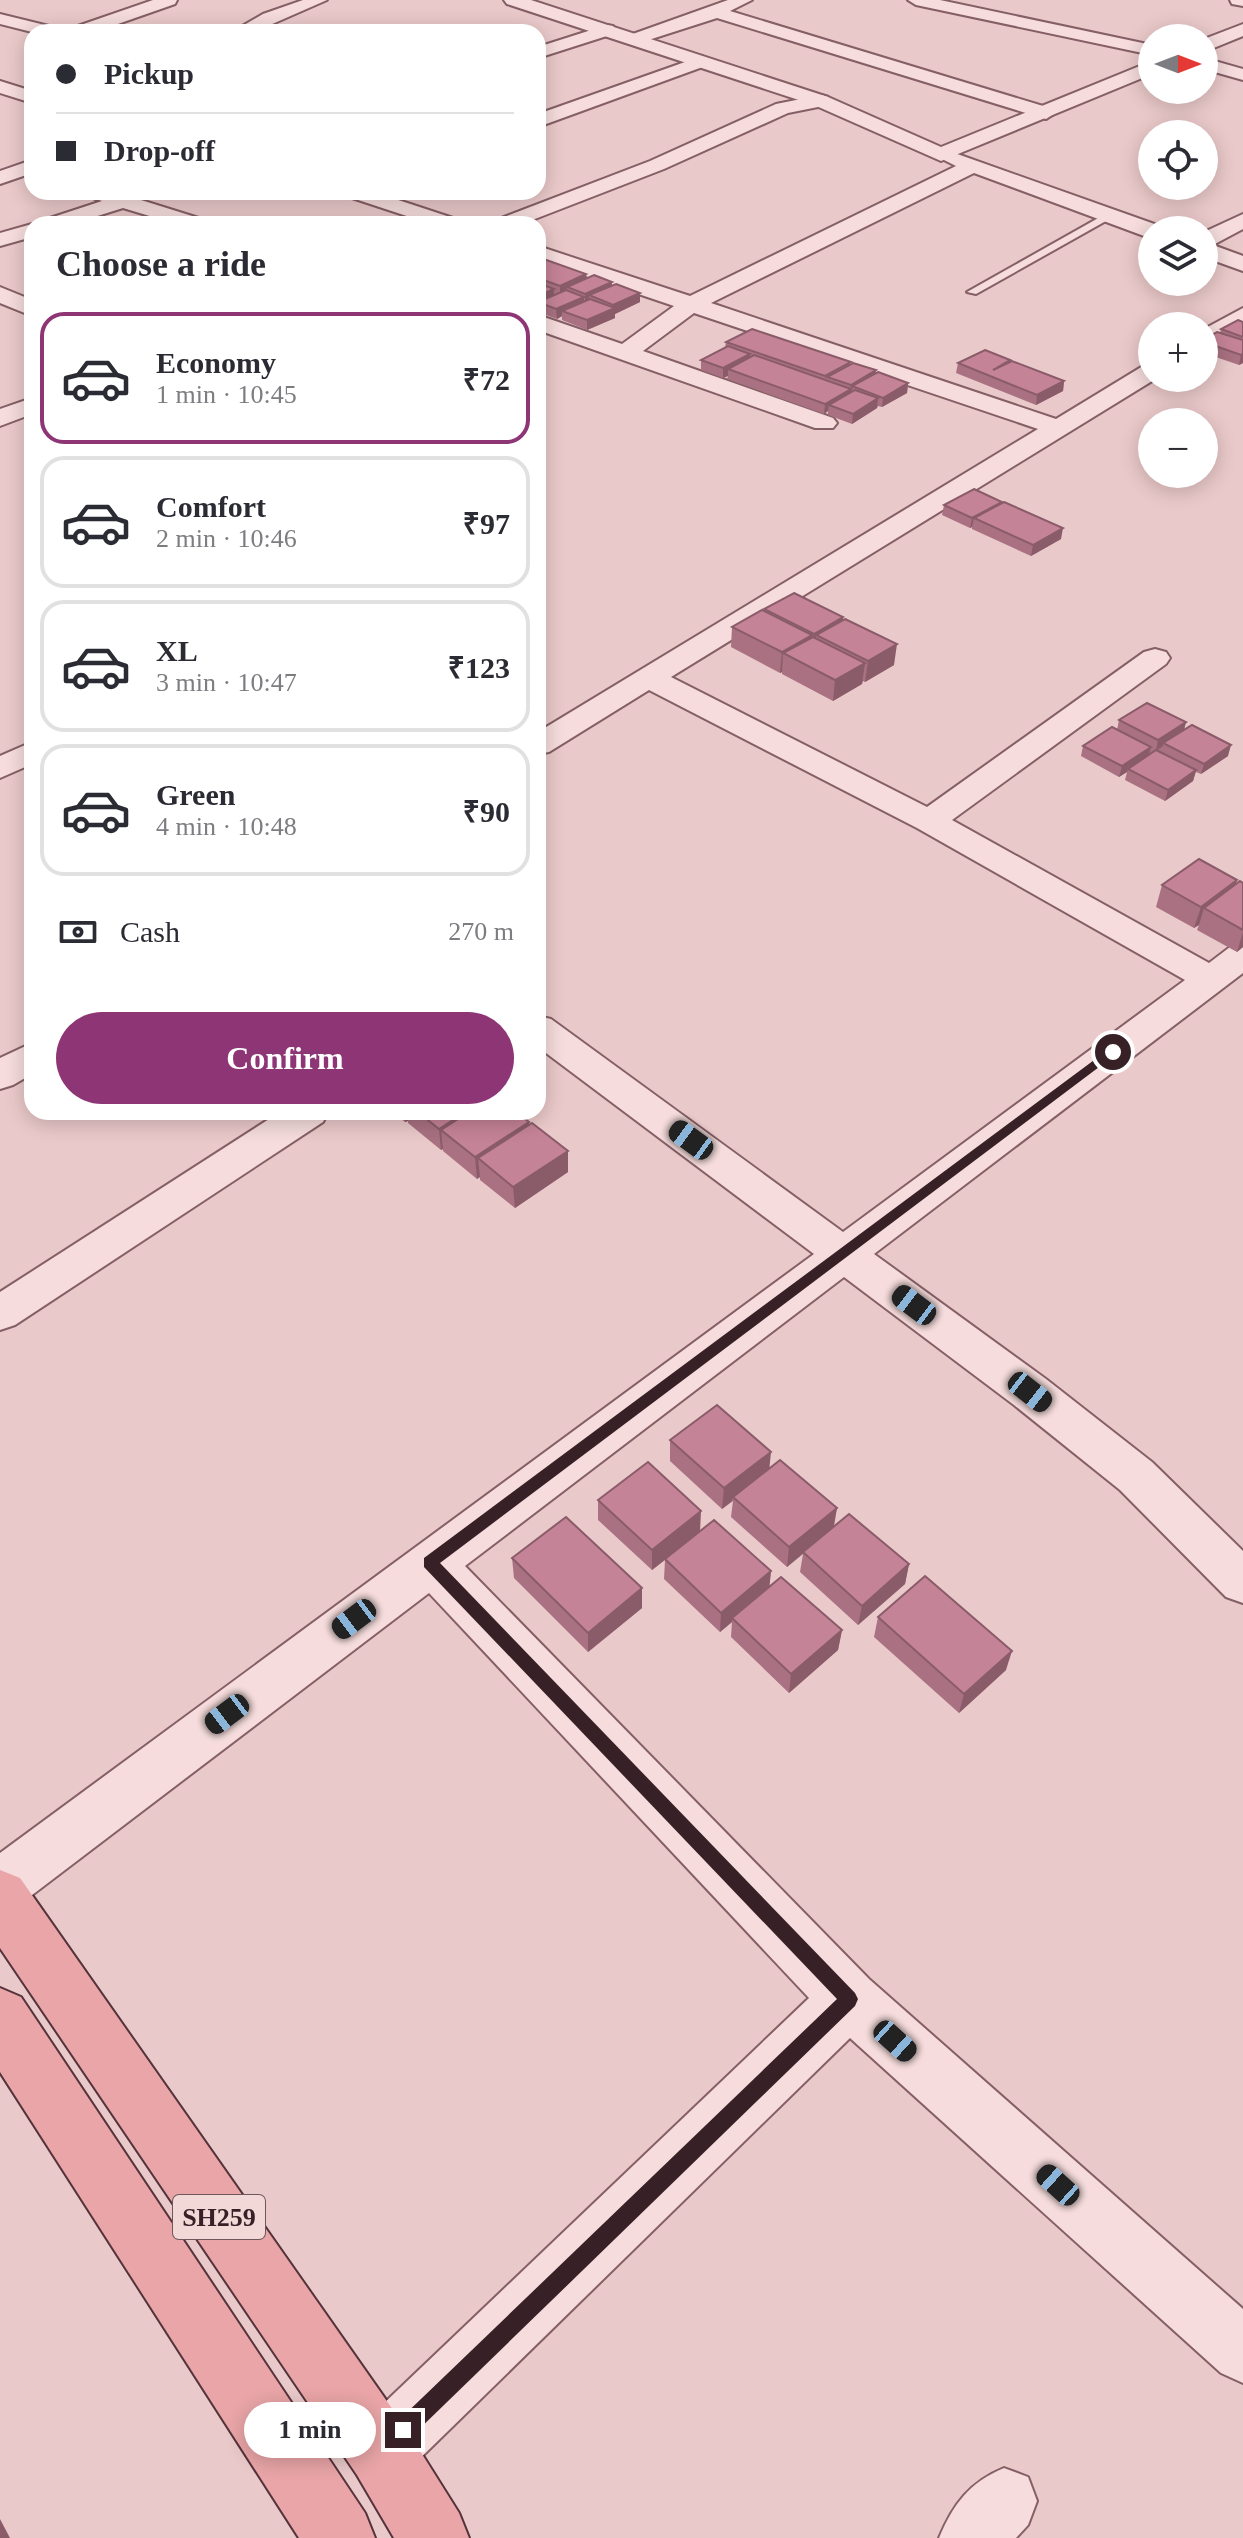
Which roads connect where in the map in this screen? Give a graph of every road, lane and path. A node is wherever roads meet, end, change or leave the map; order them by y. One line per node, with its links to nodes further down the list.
1 (169, 0): 8 (street)
2 (319, 0): 6 (street)
3 (513, 0): 13 (street)
4 (916, 0): 16 (street)
5 (725, 4): 14 (street); 25 (street)
6 (269, 18): 9 (street); 10 (street)
7 (0, 19): 11 (street)
8 (101, 24)
9 (257, 24)
10 (290, 24)
11 (24, 25)
12 (1243, 29): 15 (street)
13 (607, 30): 14 (street); 17 (street)
14 (636, 39): 18 (street)
15 (1218, 40)
16 (1138, 47)
17 (546, 50)
18 (702, 61): 24 (street); 26 (street)
19 (1218, 67): 21 (street)
20 (1138, 73): 25 (street)
21 (1243, 75)
22 (0, 87): 23 (street)
23 (24, 94)
24 (821, 101): 27 (street); 35 (street)
25 (1046, 113): 27 (street)
26 (546, 118)
27 (941, 155): 28 (street)
28 (972, 166): 31 (street); 46 (street)
29 (126, 200): 32 (street); 33 (street)
30 (378, 200): 34 (street)
31 (1109, 215): 37 (street); 44 (lane)
32 (76, 216)
33 (174, 216)
34 (427, 216)
35 (524, 216)
36 (1243, 220): 39 (street)
37 (1138, 226)
38 (24, 232): 40 (street)
39 (1218, 233)
40 (0, 240)
41 (1218, 254): 43 (street)
42 (546, 256): 46 (street)
43 (1243, 264)
44 (972, 292)
45 (0, 294): 47 (street)
46 (690, 305): 53 (street); 58 (street)
47 (24, 306)
48 (24, 313): 50 (street)
49 (1243, 315): 52 (street)
50 (0, 322)
51 (546, 325): 53 (street)
52 (1218, 330)
53 (625, 353): 57 (street)
54 (1138, 380): 58 (street)
55 (24, 408): 56 (street)
56 (0, 418)
57 (824, 423)
58 (1059, 428): 60 (street)
59 (1155, 658): 64 (street)
60 (649, 678): 61 (street); 64 (street)
61 (546, 740)
62 (24, 756): 63 (street)
63 (0, 768)
64 (929, 821): 65 (street)
65 (1227, 967): 70 (street)
66 (546, 1034): 70 (street)
67 (24, 1061): 68 (street)
68 (0, 1076)
69 (297, 1120): 71 (street)
70 (844, 1253): 72 (street); 73 (street)
71 (0, 1313)
72 (430, 1562): 74 (street); 76 (street)
73 (1243, 1582)
74 (0, 1886)
75 (0, 1898): 79 (main road, SH259)
76 (849, 1999): 78 (street); 79 (street)
77 (0, 2018): 80 (main road, SH259)
78 (1243, 2351)
79 (381, 2451): 81 (main road, SH259)
80 (340, 2538)
81 (434, 2538)

